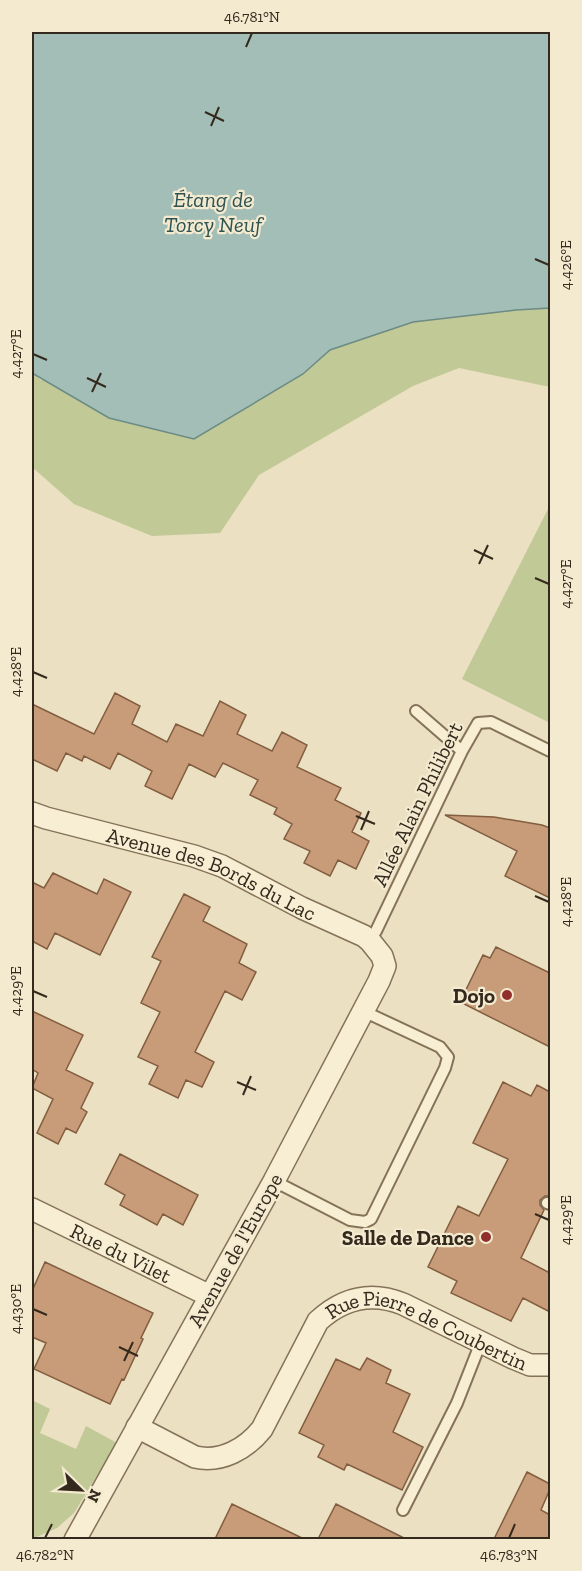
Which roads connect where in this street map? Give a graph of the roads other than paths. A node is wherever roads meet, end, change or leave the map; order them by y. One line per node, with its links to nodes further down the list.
1 (416, 711): 2 (lane)
2 (462, 751): 3 (lane, Allée Alain Philibert); 5 (lane, Allée Alain Philibert)
3 (550, 751)
4 (32, 813): 5 (street, Avenue des Bords du Lac)
5 (376, 948): 6 (street, Avenue de l'Europe)
6 (363, 1011): 7 (street, Avenue de l'Europe); 7 (lane)
7 (274, 1181): 9 (street, Avenue de l'Europe)
8 (32, 1209): 9 (street, Rue du Vilet)
9 (210, 1296): 12 (street, Avenue de l'Europe)
10 (481, 1342): 11 (street, Rue Pierre de Coubertin); 12 (street, Rue Pierre de Coubertin); 13 (lane)
11 (550, 1365)
12 (137, 1427): 14 (street, Avenue de l'Europe)
13 (403, 1510)
14 (75, 1539)

